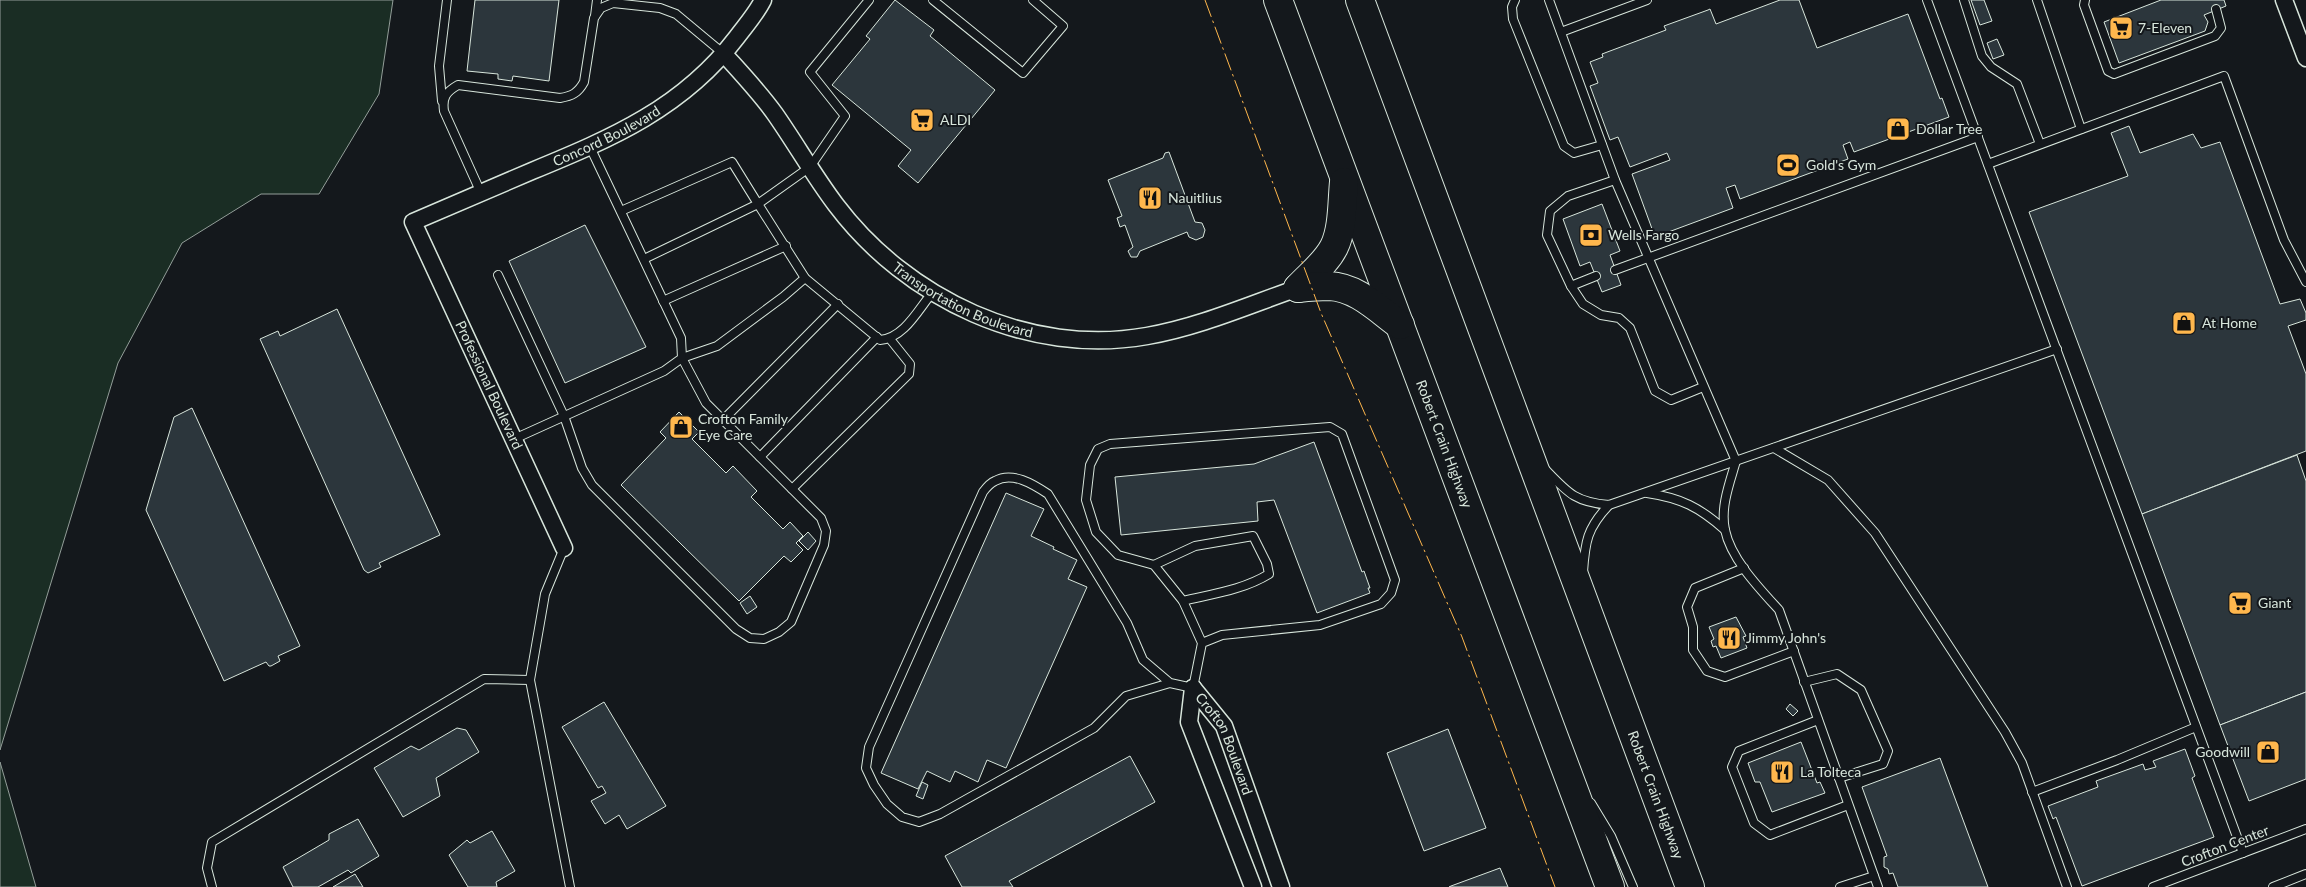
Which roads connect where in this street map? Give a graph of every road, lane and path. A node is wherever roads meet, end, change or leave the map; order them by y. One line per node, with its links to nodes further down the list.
1 (447, 0): 22 (lane)
2 (597, 0): 18 (lane)
3 (763, 0): 20 (street, Concord Boulevard)
4 (869, 0): 29 (lane)
5 (933, 0): 6 (lane)
6 (1033, 0)
7 (1278, 0): 30 (highway, Robert Crain Highway)
8 (1515, 0): 26 (lane)
9 (1549, 0): 19 (lane)
10 (1647, 0): 19 (lane)
11 (1927, 0): 24 (lane)
12 (1964, 0): 25 (lane)
13 (2037, 0): 23 (lane)
14 (2085, 0): 17 (lane)
15 (2284, 0): 21 (street)
16 (1362, 3): 59 (highway, Robert Crain Highway)
17 (2216, 9)
18 (594, 18): 20 (lane); 22 (lane)
19 (1561, 32): 26 (lane)
20 (724, 54): 27 (street, Concord Boulevard); 29 (street, Transportation Boulevard)
21 (2306, 58)
22 (442, 101): 32 (lane)
23 (2081, 129): 25 (lane); 43 (lane)
24 (1978, 137): 28 (lane); 38 (lane)
25 (2040, 144): 28 (lane)
26 (1602, 146): 31 (lane)
27 (590, 147): 32 (street, Concord Boulevard); 34 (lane)
28 (1988, 164): 52 (lane)
29 (810, 167): 33 (lane); 46 (street, Transportation Boulevard)
30 (1345, 176): 45 (highway); 49 (highway, Robert Crain Highway)
31 (1615, 180): 38 (lane); 44 (lane)
32 (481, 193): 35 (street, Concord Boulevard)
33 (758, 204): 34 (lane); 36 (lane); 37 (lane)
34 (621, 211): 37 (lane)
35 (413, 222): 57 (street, Professional Boulevard)
36 (786, 246): 42 (lane); 47 (lane)
37 (644, 259): 47 (lane)
38 (1648, 259): 39 (lane); 54 (lane)
39 (1615, 270)
40 (498, 275): 55 (lane)
41 (1596, 276): 44 (lane)
42 (806, 278): 48 (lane); 53 (lane)
43 (2306, 282)
44 (1571, 286): 54 (lane)
45 (1298, 288): 46 (street, Transportation Boulevard); 49 (highway)
46 (932, 292): 51 (lane)
47 (663, 301): 53 (lane)
48 (838, 304): 50 (lane); 56 (lane)
49 (1400, 325): 79 (highway, Robert Crain Highway)
50 (877, 337): 51 (lane); 60 (lane)
51 (890, 339): 62 (lane)
52 (2056, 349): 58 (lane); 78 (lane)
53 (682, 358): 55 (lane); 56 (lane)
54 (1703, 387): 61 (lane)
55 (564, 416): 57 (lane); 62 (lane)
56 (724, 420): 60 (lane)
57 (514, 439): 66 (street, Professional Boulevard)
58 (1774, 448): 61 (lane); 81 (lane)
59 (1527, 449): 64 (lane); 69 (highway, Robert Crain Highway)
60 (760, 457): 62 (lane)
61 (1736, 461): 63 (lane); 65 (lane)
62 (792, 489)
63 (1644, 492): 64 (lane); 65 (lane)
64 (1610, 505): 69 (lane)
65 (1725, 530): 68 (lane)
66 (564, 548): 73 (lane)
67 (1154, 565): 70 (lane); 70 (lane); 71 (lane)
68 (1744, 568): 72 (lane); 72 (lane)
69 (1582, 595): 93 (highway, Robert Crain Highway)
70 (1183, 601): 71 (lane)
71 (1202, 643): 76 (lane)
72 (1794, 651): 74 (lane)
73 (530, 680): 87 (lane); 88 (lane)
74 (1804, 682): 77 (lane); 80 (lane)
75 (1170, 683): 75 (lane); 76 (lane)
76 (1193, 688): 89 (street, Crofton Boulevard); 90 (street, Crofton Boulevard)
77 (1818, 720): 80 (lane); 82 (lane)
78 (2196, 726): 81 (lane); 84 (lane)
79 (1560, 753): 91 (highway, Robert Crain Highway); 92 (lane)
80 (1839, 778): 82 (lane)
81 (2032, 792): 96 (lane)
82 (1848, 805): 86 (lane)
83 (2306, 829): 84 (lane, Crofton Center)
84 (2243, 853): 97 (lane, Crofton Center)
85 (2306, 874): 98 (lane)
86 (1874, 876): 94 (lane); 95 (lane)
87 (212, 887)
88 (570, 887)
89 (1253, 887)
90 (1281, 887)
91 (1610, 887)
92 (1633, 887)
93 (1690, 887)
94 (1840, 887)
95 (1878, 887)
96 (2067, 887)
97 (2153, 887)
98 (2273, 887)

